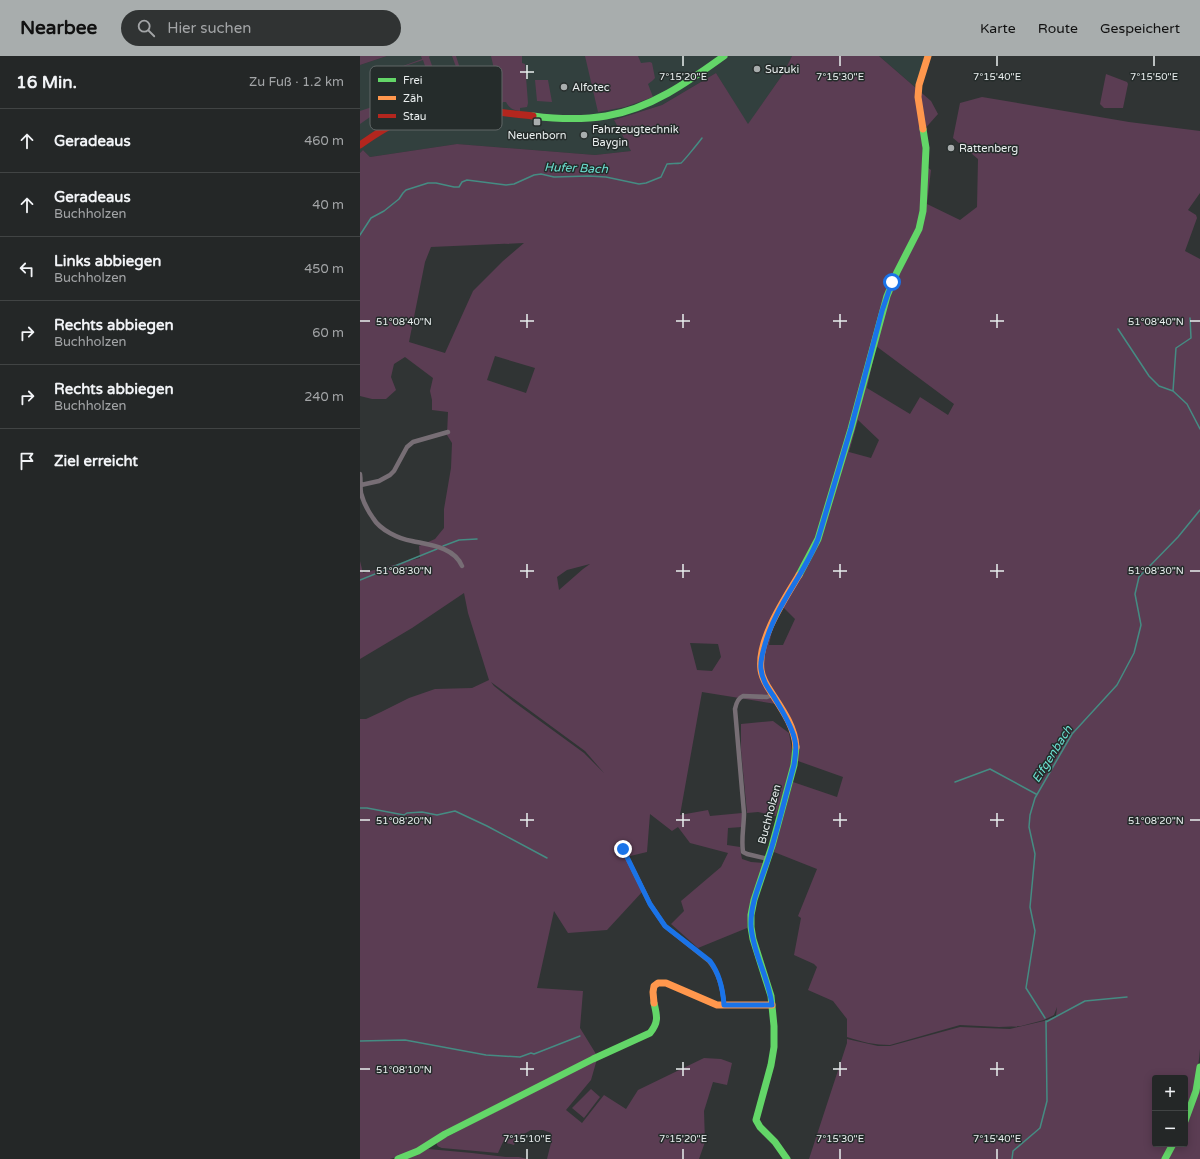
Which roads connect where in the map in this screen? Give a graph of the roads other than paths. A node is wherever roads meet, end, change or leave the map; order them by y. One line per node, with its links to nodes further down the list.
1 (724, 56): 3 (street)
2 (928, 56): 10 (street, Buchholzen)
3 (502, 113)
4 (383, 130): 5 (street)
5 (360, 146)
6 (448, 432): 8 (street)
7 (360, 474): 8 (street)
8 (361, 485): 9 (street)
9 (462, 566)
10 (772, 695): 12 (street, Buchholzen); 12 (street)
11 (623, 849): 13 (street)
12 (768, 859): 14 (street, Buchholzen)
13 (724, 1005): 14 (street); 18 (street)
14 (772, 1005): 19 (street, Buchholzen)
15 (1200, 1067): 16 (street)
16 (1188, 1113)
17 (1171, 1147): 20 (street)
18 (398, 1159)
19 (786, 1159)
20 (1165, 1159)

